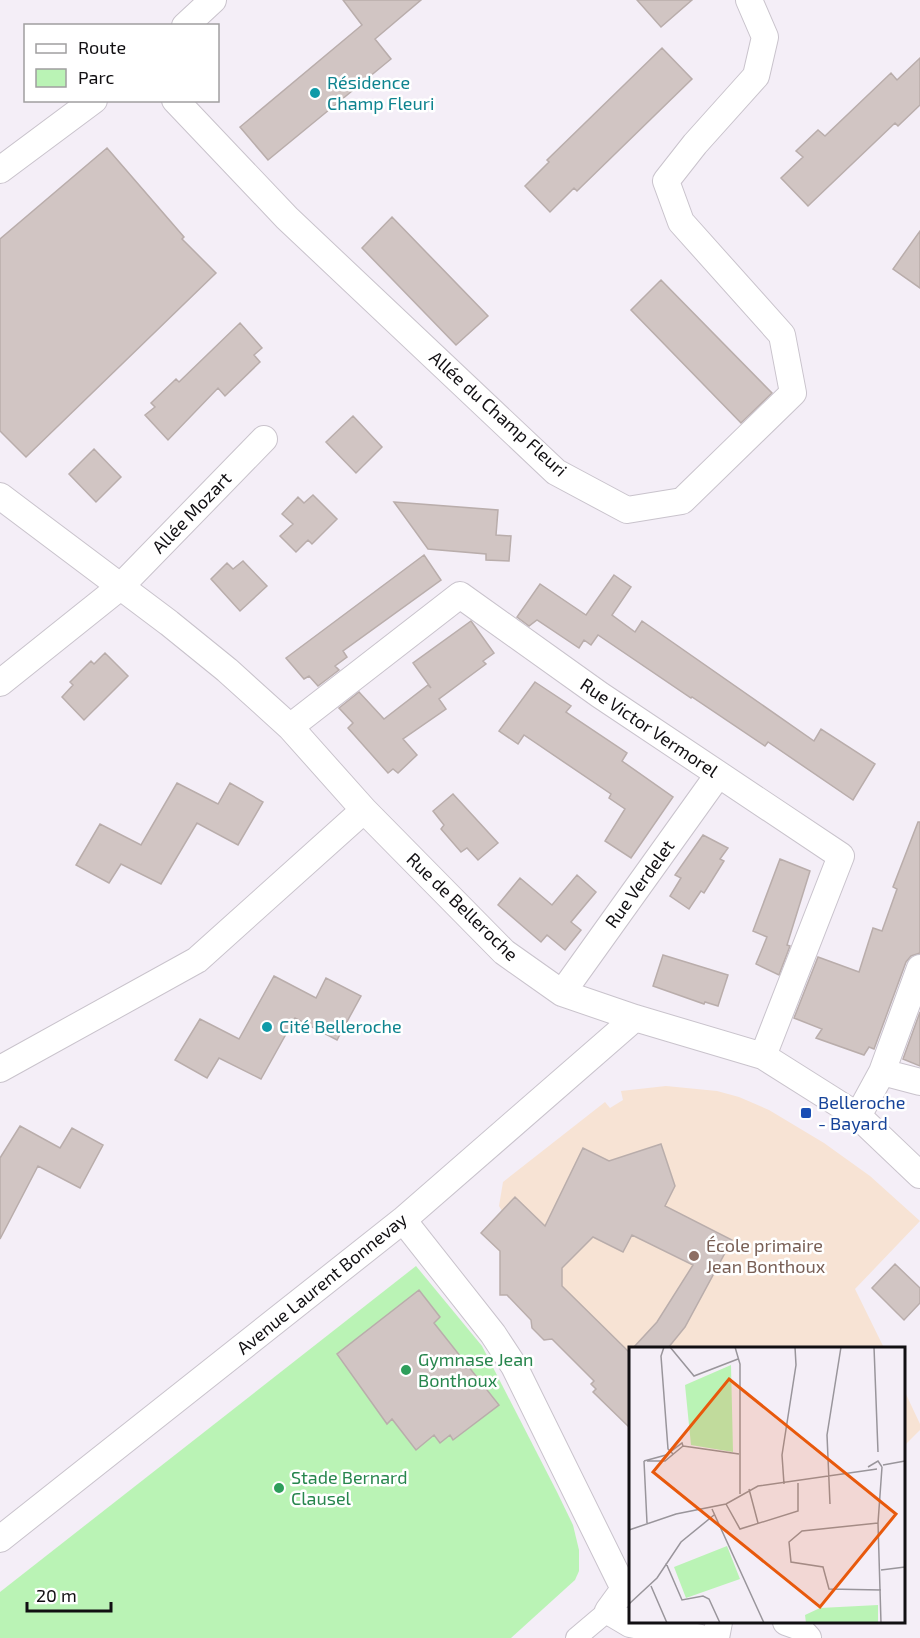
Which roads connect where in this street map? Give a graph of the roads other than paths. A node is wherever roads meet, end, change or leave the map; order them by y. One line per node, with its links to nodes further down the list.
1 (213, 0): 3 (street)
2 (750, 0): 5 (street, Allée du Champ Fleuri)
3 (187, 24)
4 (91, 102): 6 (street)
5 (177, 102)
6 (0, 170)
7 (264, 440): 9 (street, Allée Mozart)
8 (0, 496): 9 (street, Rue de Belleroche)
9 (120, 587): 10 (street, Allée Mozart); 11 (street, Rue de Belleroche)
10 (0, 683)
11 (290, 727): 12 (street, Rue Victor Vermorel); 13 (street, Rue de Belleroche)
12 (718, 775): 15 (street, Rue Verdelet); 17 (street, Rue Victor Vermorel)
13 (363, 810): 15 (street, Rue de Belleroche); 18 (street)
14 (920, 968): 19 (street)
15 (562, 993): 16 (street, Rue de Belleroche)
16 (635, 1018): 17 (street, Rue de Belleroche); 23 (street, Avenue Laurent Bonnevay)
17 (763, 1056): 21 (street, Rue de Belleroche)
18 (0, 1069)
19 (882, 1072): 20 (street); 21 (street)
20 (920, 1082)
21 (858, 1116): 22 (street, Rue de Belleroche)
22 (920, 1175)
23 (403, 1220): 24 (street, Avenue Laurent Bonnevay); 25 (street)
24 (0, 1539)
25 (627, 1590): 26 (street)
26 (608, 1611): 29 (street); 30 (street)
27 (719, 1623): 31 (street)
28 (789, 1623): 32 (street)
29 (576, 1638)
30 (701, 1638)
31 (716, 1638)
32 (808, 1638)

